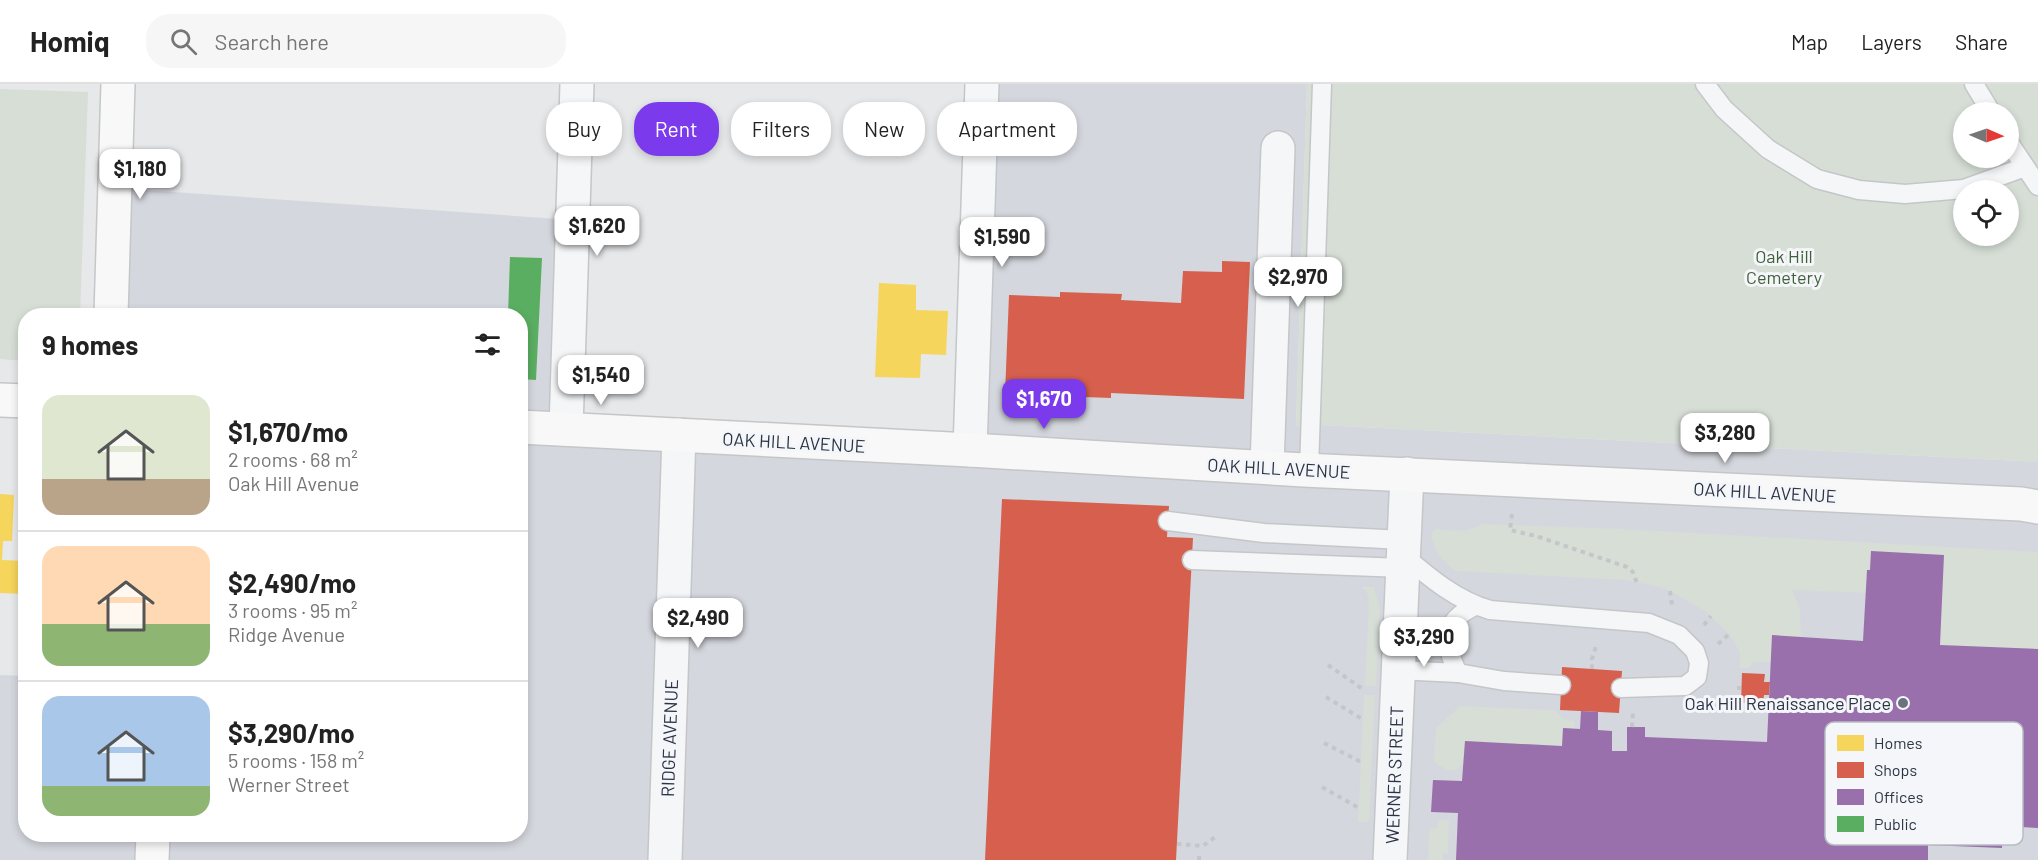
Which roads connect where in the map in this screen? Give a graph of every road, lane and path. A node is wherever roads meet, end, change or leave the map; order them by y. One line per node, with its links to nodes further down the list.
1 (118, 84): 12 (street)
2 (577, 84): 16 (street)
3 (982, 84): 18 (street)
4 (1322, 84): 20 (lane)
5 (1705, 84): 10 (lane)
6 (1974, 84): 7 (lane)
7 (1985, 102)
8 (1278, 148): 19 (street)
9 (2019, 158): 10 (lane)
10 (2025, 167): 11 (lane)
11 (2038, 186)
12 (111, 308)
13 (0, 400): 14 (street)
14 (18, 401)
15 (528, 427): 16 (street, OAK HILL AVENUE)
16 (566, 429): 17 (street, OAK HILL AVENUE)
17 (680, 435): 18 (street, OAK HILL AVENUE); 49 (street, RIDGE AVENUE)
18 (970, 450): 19 (street, OAK HILL AVENUE)
19 (1267, 467): 20 (street, OAK HILL AVENUE)
20 (1309, 470): 21 (street, OAK HILL AVENUE)
21 (1407, 474): 22 (street, OAK HILL AVENUE); 25 (street, WERNER STREET)
22 (2038, 507)
23 (1512, 514): 27 (path)
24 (1168, 521): 25 (lane)
25 (1403, 554): 26 (lane); 28 (lane); 32 (street, WERNER STREET)
26 (1192, 560)
27 (1637, 584)
28 (1476, 606): 33 (lane); 35 (lane)
29 (1592, 659): 31 (path)
30 (1328, 665): 36 (path)
31 (1592, 669)
32 (1398, 670): 33 (lane); 50 (street, WERNER STREET)
33 (1458, 673): 34 (lane)
34 (1562, 685)
35 (1620, 688)
36 (1365, 691)
37 (1326, 697): 38 (path)
38 (1363, 719)
39 (1633, 719): 40 (path)
40 (1632, 727)
41 (1324, 743): 42 (path)
42 (1362, 763)
43 (1322, 787): 44 (path)
44 (1359, 808)
45 (1215, 837): 47 (path)
46 (153, 842): 48 (street)
47 (1177, 844)
48 (152, 860)
49 (665, 860)
50 (1390, 860)

